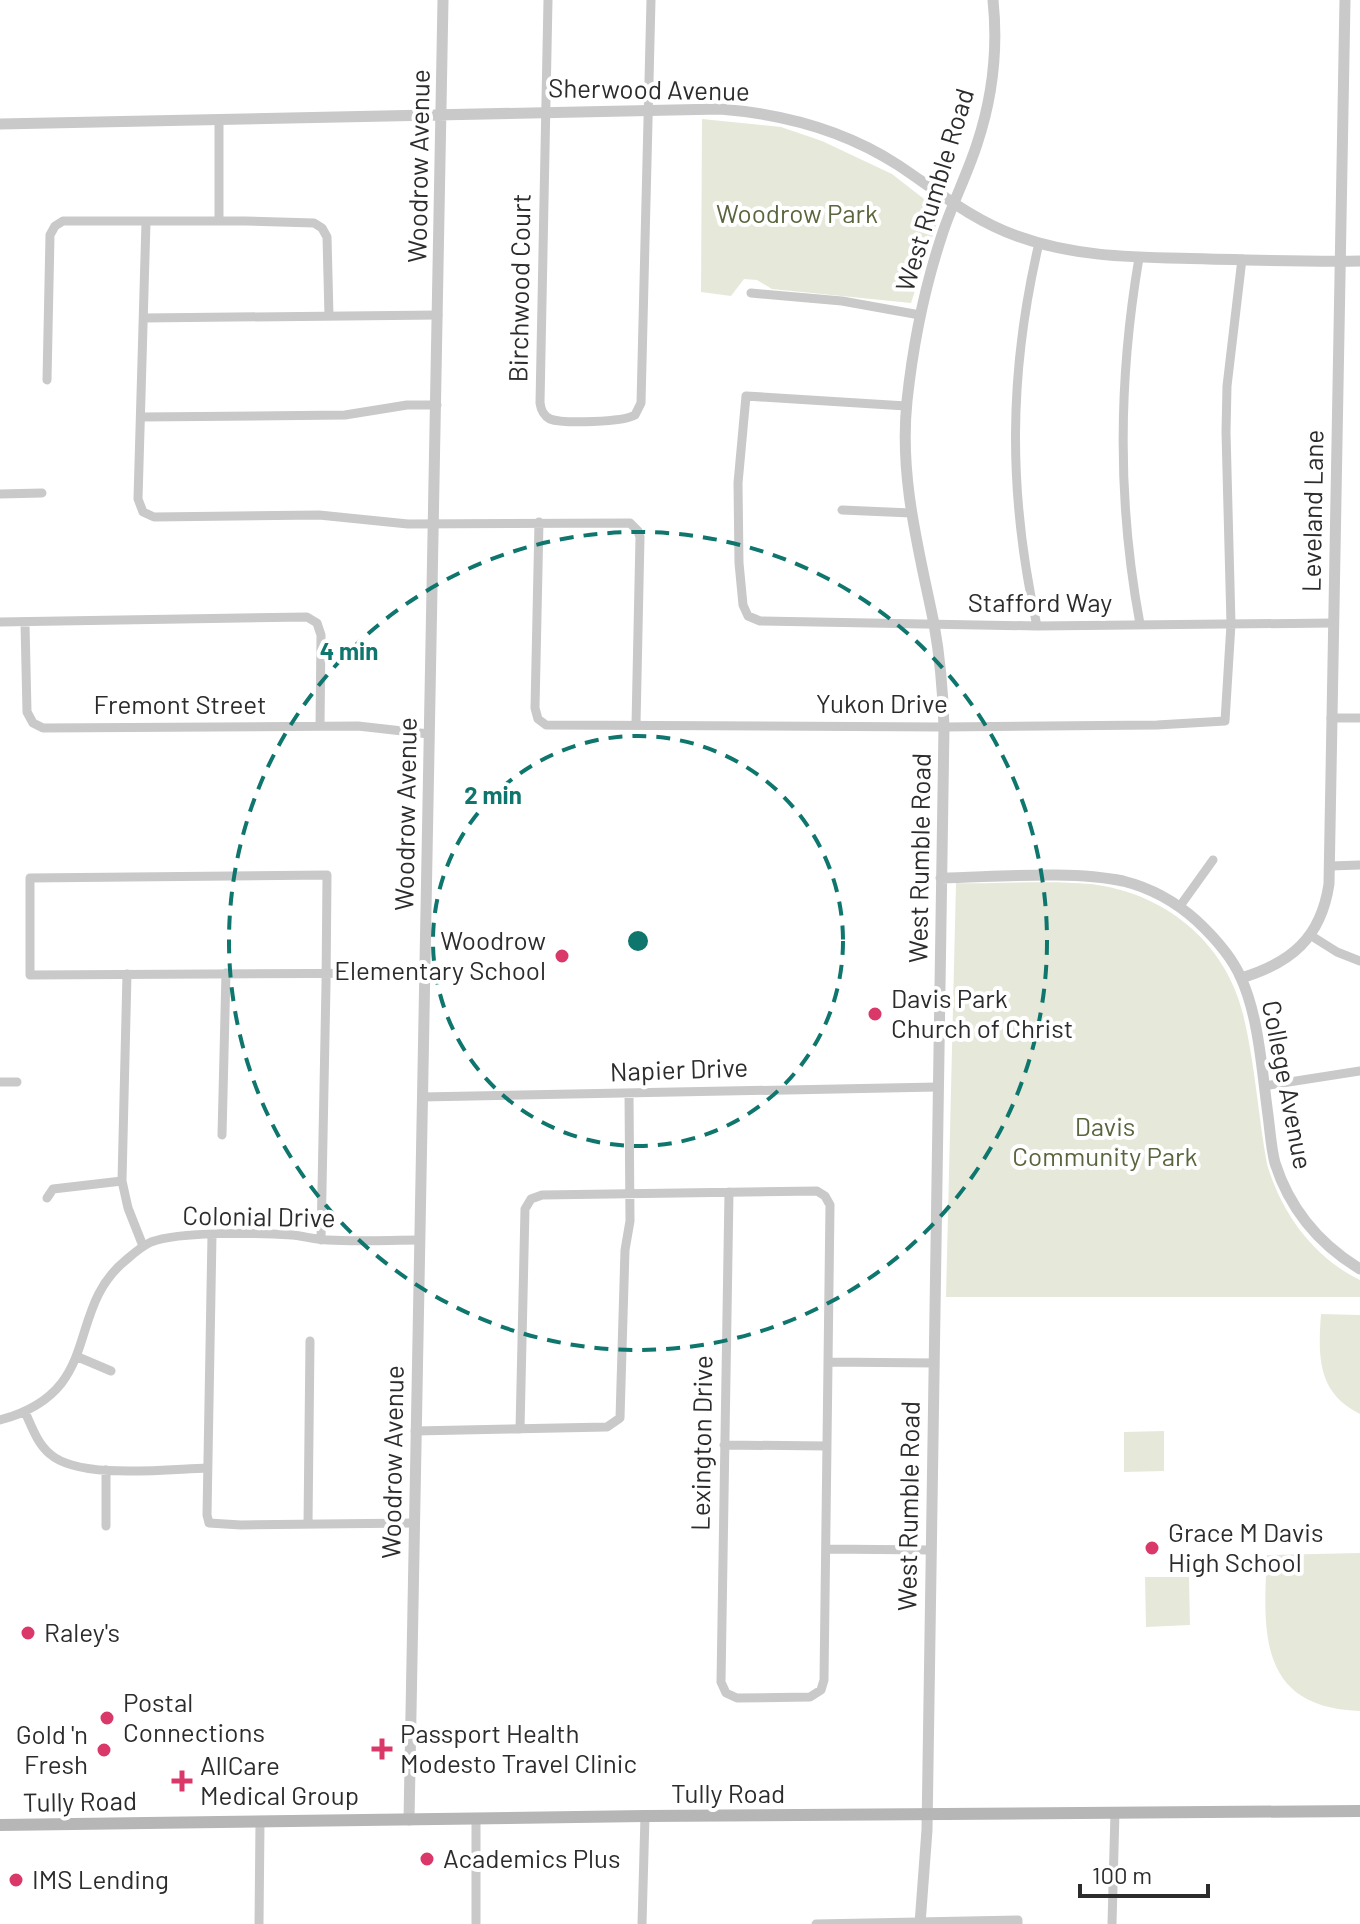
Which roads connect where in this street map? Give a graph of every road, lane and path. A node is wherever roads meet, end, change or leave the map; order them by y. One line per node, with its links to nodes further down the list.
1 (443, 0): 8 (street, Woodrow Avenue)
2 (548, 0): 7 (street, Birchwood Court)
3 (651, 0): 6 (street)
4 (993, 0): 11 (street, West Rumble Road)
5 (1345, 0): 17 (street, Leveland Lane)
6 (647, 109): 7 (street, Sherwood Avenue); 7 (street, Birchwood Court); 11 (street, Sherwood Avenue)
7 (546, 111): 8 (street, Sherwood Avenue)
8 (442, 113): 9 (street, Sherwood Avenue); 20 (street, Woodrow Avenue)
9 (219, 119): 10 (street, Sherwood Avenue); 12 (street)
10 (0, 124)
11 (952, 204): 14 (street, Sherwood Avenue); 21 (street, West Rumble Road)
12 (219, 221): 13 (street); 22 (street)
13 (146, 222): 23 (street); 24 (street)
14 (1039, 243): 15 (street, Sherwood Avenue); 40 (street)
15 (1139, 258): 16 (street, Sherwood Avenue); 37 (street)
16 (1242, 259): 17 (street, Sherwood Avenue); 38 (street)
17 (1340, 261): 18 (street, Sherwood Avenue); 36 (street, Leveland Lane)
18 (1360, 261)
19 (751, 293): 21 (street)
20 (438, 315): 22 (street); 25 (street, Woodrow Avenue)
21 (920, 315): 26 (street, West Rumble Road)
22 (329, 316): 23 (street)
23 (144, 318): 27 (street)
24 (47, 380)
25 (437, 405): 27 (street); 33 (street, Woodrow Avenue)
26 (906, 406): 31 (street, West Rumble Road); 39 (street, Stafford Way)
27 (142, 417): 33 (street)
28 (42, 493): 29 (street)
29 (0, 494)
30 (842, 510): 31 (street)
31 (911, 513): 39 (street, West Rumble Road)
32 (539, 522): 33 (street); 43 (street); 43 (street, Yukon Drive)
33 (433, 524): 46 (street, Woodrow Avenue)
34 (0, 622): 35 (street)
35 (25, 623): 44 (street, Fremont Street); 44 (street)
36 (1333, 623): 38 (street, Stafford Way); 41 (street, Leveland Lane)
37 (1140, 624): 38 (street, Stafford Way); 40 (street, Stafford Way)
38 (1231, 624): 45 (street, Yukon Drive)
39 (934, 625): 40 (street, Stafford Way); 45 (street, West Rumble Road)
40 (1037, 626)
41 (1331, 718): 42 (street); 49 (street, Leveland Lane)
42 (1360, 718)
43 (636, 724): 45 (street, Yukon Drive)
44 (320, 726): 46 (street, Fremont Street)
45 (944, 727): 50 (street, West Rumble Road)
46 (429, 734): 56 (street, Woodrow Avenue)
47 (1213, 860): 51 (street)
48 (1360, 865): 49 (street)
49 (1330, 866): 52 (street, Leveland Lane)
50 (941, 878): 51 (street, College Avenue); 63 (street, West Rumble Road)
51 (1180, 906): 58 (street, College Avenue)
52 (1310, 935): 53 (street); 58 (street, Leveland Lane)
53 (1360, 961)
54 (326, 972): 55 (street); 56 (street); 57 (street); 72 (street)
55 (226, 973): 57 (street); 66 (street)
56 (425, 973): 65 (street, Woodrow Avenue)
57 (127, 974): 67 (street)
58 (1241, 978): 62 (street, College Avenue)
59 (1360, 1071): 62 (street)
60 (0, 1082): 61 (street)
61 (17, 1082)
62 (1264, 1086): 75 (street, College Avenue)
63 (937, 1087): 64 (street, Napier Drive); 79 (street, West Rumble Road)
64 (629, 1094): 65 (street, Napier Drive); 69 (street)
65 (422, 1097): 73 (street, Woodrow Avenue)
66 (222, 1135)
67 (122, 1181): 70 (street); 74 (street)
68 (729, 1192): 69 (street); 78 (street); 85 (street, Lexington Drive)
69 (630, 1193): 83 (street); 83 (street)
70 (47, 1198)
71 (212, 1235): 72 (street, Colonial Drive); 74 (street, Colonial Drive); 87 (street)
72 (321, 1240): 73 (street, Colonial Drive)
73 (420, 1240): 84 (street, Woodrow Avenue)
74 (143, 1246): 77 (street, Colonial Drive)
75 (1360, 1269)
76 (310, 1341): 90 (street)
77 (78, 1357): 80 (street); 81 (street, Colonial Drive)
78 (828, 1362): 79 (street); 86 (street)
79 (934, 1363): 93 (street, West Rumble Road)
80 (111, 1371)
81 (25, 1412): 82 (street, Colonial Drive); 88 (street)
82 (0, 1420)
83 (520, 1429): 84 (street)
84 (415, 1431): 89 (street, Woodrow Avenue)
85 (724, 1445): 86 (street); 92 (street, Lexington Drive)
86 (827, 1446): 92 (street)
87 (207, 1468): 88 (street); 90 (street)
88 (106, 1470): 91 (street)
89 (414, 1523): 90 (street); 99 (street, Woodrow Avenue)
90 (308, 1524)
91 (106, 1526)
92 (826, 1549): 93 (street)
93 (930, 1550): 97 (street, West Rumble Road)
94 (1360, 1811): 95 (main road, Tully Road)
95 (1115, 1812): 97 (main road, Tully Road); 108 (street)
96 (645, 1816): 97 (main road, Tully Road); 98 (main road, Tully Road); 105 (street)
97 (927, 1816): 102 (street, West Rumble Road)
98 (476, 1819): 99 (main road, Tully Road); 104 (street)
99 (409, 1820): 100 (main road, Tully Road)
100 (260, 1822): 101 (main road, Tully Road); 103 (street)
101 (0, 1825)
102 (920, 1923): 106 (street); 107 (street)
103 (259, 1924)
104 (476, 1924)
105 (642, 1924)
106 (816, 1924)
107 (1018, 1924)
108 (1112, 1924)

